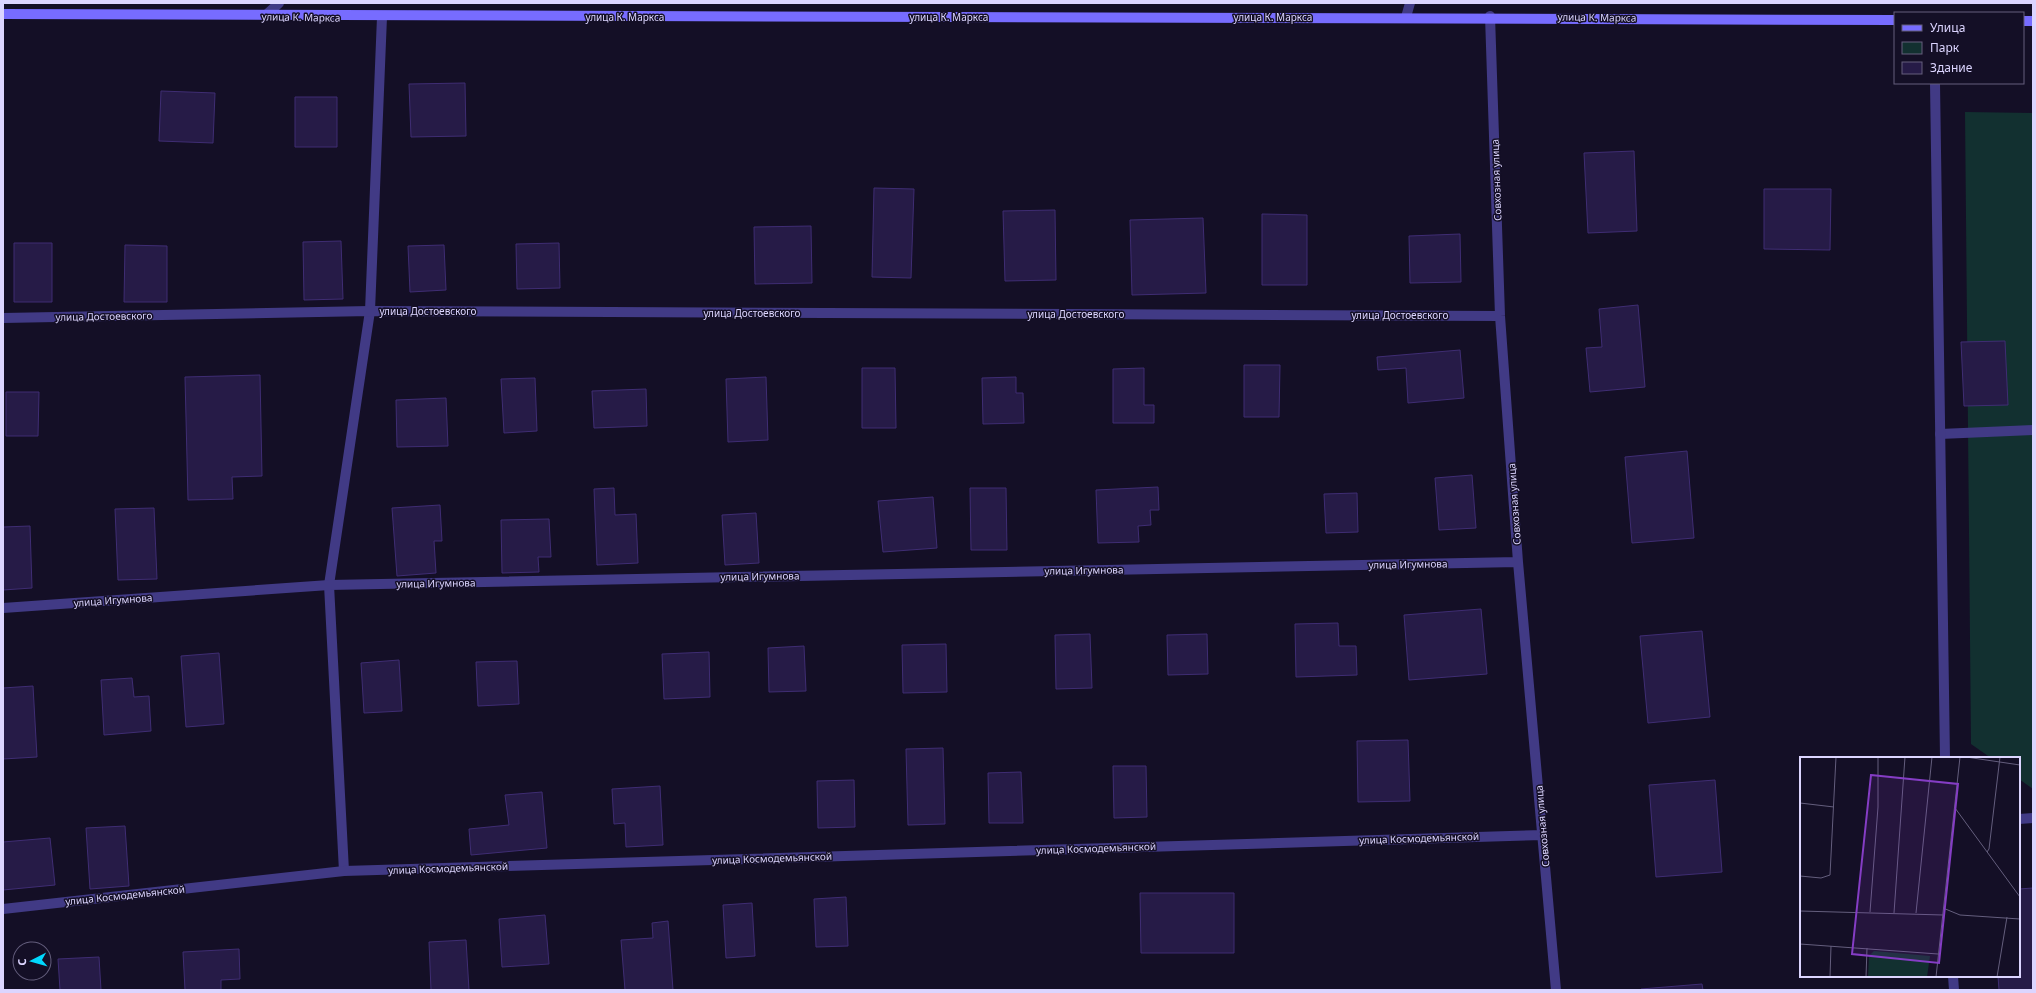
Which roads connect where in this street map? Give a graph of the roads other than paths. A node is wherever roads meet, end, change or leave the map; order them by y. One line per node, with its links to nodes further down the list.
1 (279, 3): 4 (street)
2 (1410, 3): 7 (street)
3 (3, 14): 4 (main road, улица К. Маркса)
4 (265, 16): 6 (main road, улица К. Маркса)
5 (1490, 16): 7 (main road, улица К. Маркса); 8 (main road, улица К. Маркса); 11 (street, Совхозная улица)
6 (382, 17): 7 (main road, улица К. Маркса); 10 (street)
7 (1406, 17)
8 (1894, 20)
9 (1935, 84): 14 (street)
10 (370, 311): 11 (street, улица Достоевского); 12 (street, улица Достоевского); 16 (street)
11 (1500, 316): 15 (street, Совхозная улица)
12 (3, 318)
13 (2033, 430): 14 (street)
14 (1940, 434): 18 (street)
15 (1518, 562): 16 (street, улица Игумнова); 21 (street, Совхозная улица)
16 (329, 585): 17 (street, улица Игумнова); 22 (street)
17 (3, 608)
18 (1945, 757)
19 (2033, 818): 20 (street)
20 (2020, 819)
21 (1542, 835): 22 (street, улица Космодемьянской); 25 (street, Совхозная улица)
22 (344, 871): 23 (street, улица Космодемьянской)
23 (3, 909)
24 (1953, 977): 26 (street)
25 (1556, 990)
26 (1954, 990)

